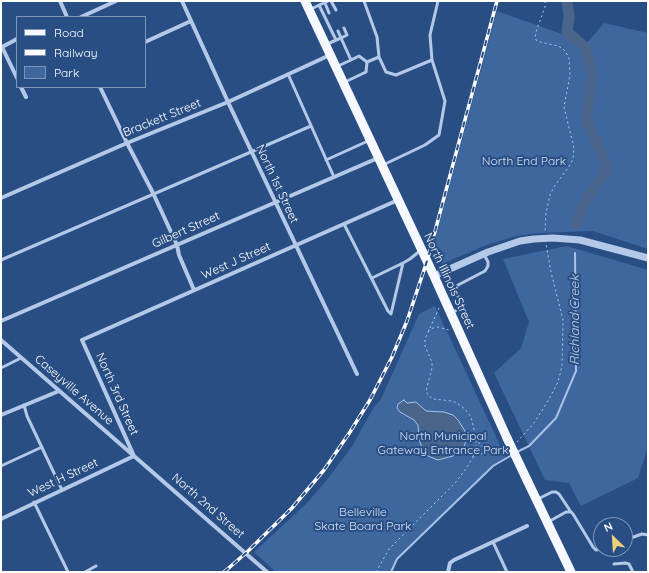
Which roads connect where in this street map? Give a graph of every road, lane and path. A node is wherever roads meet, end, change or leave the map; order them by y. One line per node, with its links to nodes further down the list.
1 (60, 1): 14 (street)
2 (116, 1): 15 (street)
3 (182, 1): 16 (street, North 1st Street)
4 (305, 1): 11 (main road, North Illinois Street)
5 (331, 1): 12 (lane)
6 (364, 1): 25 (lane)
7 (438, 1): 27 (lane)
8 (545, 1): 49 (path)
9 (326, 2): 10 (lane); 13 (lane)
10 (319, 5): 11 (lane); 21 (lane)
11 (309, 10): 23 (main road, North Illinois Street)
12 (336, 10)
13 (329, 13)
14 (65, 16)
15 (83, 16)
16 (191, 21): 22 (street); 36 (street, North 1st Street)
17 (344, 28): 19 (lane)
18 (338, 31): 19 (lane)
19 (341, 38): 21 (lane); 26 (lane)
20 (16, 40): 31 (street)
21 (336, 40): 23 (lane)
22 (146, 42)
23 (325, 45): 24 (main road, North Illinois Street)
24 (330, 55): 29 (main road, North Illinois Street); 30 (street, Brackett Street)
25 (379, 57): 27 (lane); 28 (lane)
26 (351, 60): 28 (lane); 29 (lane)
27 (432, 60): 42 (lane)
28 (367, 62): 32 (lane)
29 (336, 68): 32 (main road, North Illinois Street)
30 (288, 74): 36 (street, Brackett Street); 37 (lane)
31 (16, 76)
32 (343, 83): 38 (main road, North Illinois Street)
33 (22, 88): 35 (street)
34 (100, 88): 39 (street)
35 (26, 97)
36 (228, 102): 39 (street, Brackett Street); 40 (street, North 1st Street)
37 (311, 126): 40 (lane); 41 (lane)
38 (370, 140): 41 (lane); 42 (main road, North Illinois Street)
39 (127, 143): 44 (street); 45 (street, Brackett Street)
40 (251, 152): 44 (lane); 47 (street, North 1st Street)
41 (326, 160): 43 (lane)
42 (380, 161): 43 (street, Gilbert Street); 46 (main road, North Illinois Street)
43 (334, 177): 47 (street, Gilbert Street)
44 (153, 193): 50 (street); 55 (lane)
45 (1, 198)
46 (398, 199): 48 (street, West J Street); 52 (main road, North Illinois Street)
47 (275, 202): 50 (street, Gilbert Street); 51 (street, North 1st Street)
48 (344, 224): 51 (street, West J Street); 58 (lane)
49 (546, 238): 53 (street); 54 (street); 74 (path)
50 (177, 245): 59 (street); 62 (street, Gilbert Street)
51 (295, 245): 59 (street, West J Street); 69 (street, North 1st Street)
52 (422, 250): 56 (lane); 57 (main road, North Illinois Street)
53 (484, 254): 57 (street); 61 (lane)
54 (648, 258)
55 (1, 260)
56 (403, 263): 58 (lane); 58 (lane)
57 (434, 276): 61 (main road, North Illinois Street)
58 (372, 278)
59 (194, 290): 66 (street, West J Street)
60 (438, 311): 63 (path)
61 (451, 313): 64 (main road, North Illinois Street)
62 (1, 321)
63 (428, 331): 64 (path); 73 (path)
64 (460, 334): 74 (main road, North Illinois Street)
65 (1, 340): 67 (street, Caseyville Avenue)
66 (82, 340): 78 (street, North 3rd Street)
67 (21, 358): 68 (lane); 70 (street, Caseyville Avenue)
68 (1, 368)
69 (357, 374)
70 (59, 391): 71 (street); 78 (street, Caseyville Avenue)
71 (24, 405): 72 (street); 75 (lane)
72 (1, 415)
73 (476, 438): 77 (path); 79 (path)
74 (510, 441): 82 (main road, North Illinois Street, bridge)
75 (42, 447): 80 (lane); 81 (lane)
76 (507, 448): 77 (path)
77 (494, 452): 79 (path)
78 (134, 456): 81 (street, West H Street); 97 (street, North 2nd Street)
79 (472, 459): 98 (path)
80 (1, 466)
81 (62, 490): 83 (street, West H Street)
82 (536, 500): 84 (lane); 86 (main road, North Illinois Street)
83 (34, 502): 85 (street, West H Street); 95 (lane)
84 (570, 512): 86 (lane); 91 (lane)
85 (1, 519)
86 (547, 523): 100 (main road, North Illinois Street)
87 (527, 526): 90 (street)
88 (648, 534): 89 (lane)
89 (633, 537)
90 (493, 542): 94 (street); 99 (lane)
91 (593, 547)
92 (614, 564): 101 (lane)
93 (96, 566): 96 (lane)
94 (449, 570)
95 (68, 572)
96 (85, 572)
97 (267, 572)
98 (376, 572)
99 (507, 572)
100 (570, 572)
101 (633, 572)

